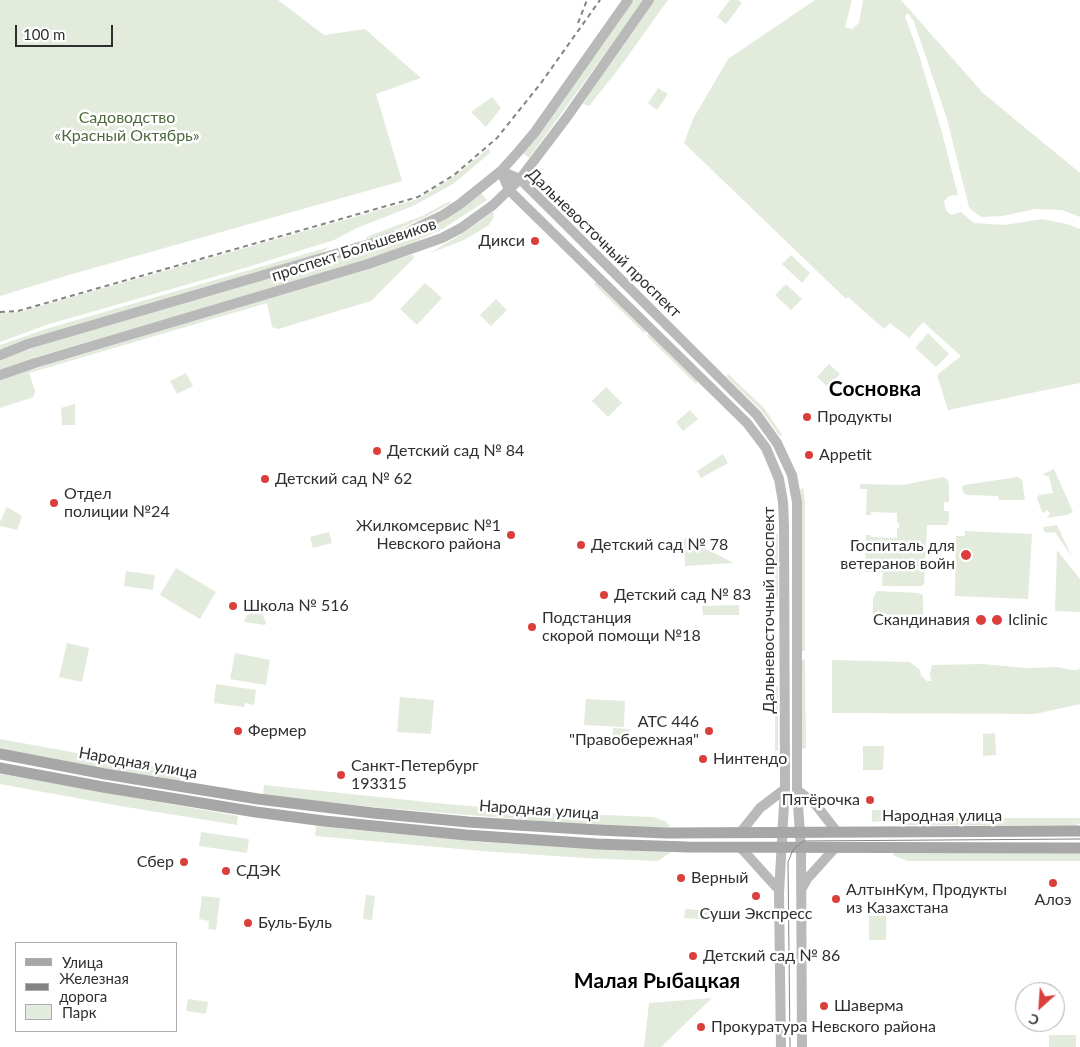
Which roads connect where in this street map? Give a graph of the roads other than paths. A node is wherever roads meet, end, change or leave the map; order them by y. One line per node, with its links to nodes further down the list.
1 (628, 0): 3 (main road, проспект Большевиков)
2 (649, 0): 4 (main road, проспект Большевиков)
3 (501, 171): 4 (main road, Дальневосточный проспект); 5 (main road, Дальневосточный проспект); 6 (main road, проспект Большевиков)
4 (520, 179): 5 (main road, проспект Большевиков); 11 (main road, Дальневосточный проспект)
5 (510, 190): 7 (main road, проспект Большевиков); 10 (main road, Дальневосточный проспект)
6 (0, 355)
7 (0, 375)
8 (0, 754): 14 (main road, Народная улица)
9 (0, 768): 17 (main road, Народная улица)
10 (784, 789): 14 (main road); 15 (main road, Дальневосточный проспект)
11 (797, 790): 13 (main road); 16 (main road, Дальневосточный проспект)
12 (1080, 831): 13 (main road, Народная улица)
13 (837, 832): 16 (main road, Народная улица)
14 (740, 833): 15 (main road, Народная улица)
15 (782, 833): 16 (main road, Народная улица); 18 (main road, Дальневосточный проспект)
16 (800, 833): 19 (main road, Дальневосточный проспект)
17 (741, 848): 18 (main road, Народная улица); 23 (main road)
18 (781, 848): 19 (main road, Народная улица); 23 (main road, Дальневосточный проспект)
19 (801, 848): 20 (main road, Народная улица); 22 (main road, Дальневосточный проспект)
20 (835, 848): 21 (main road, Народная улица); 22 (main road)
21 (1080, 848)
22 (802, 889): 25 (main road, Дальневосточный проспект)
23 (779, 890): 24 (main road, Дальневосточный проспект)
24 (780, 1047)
25 (802, 1047)

